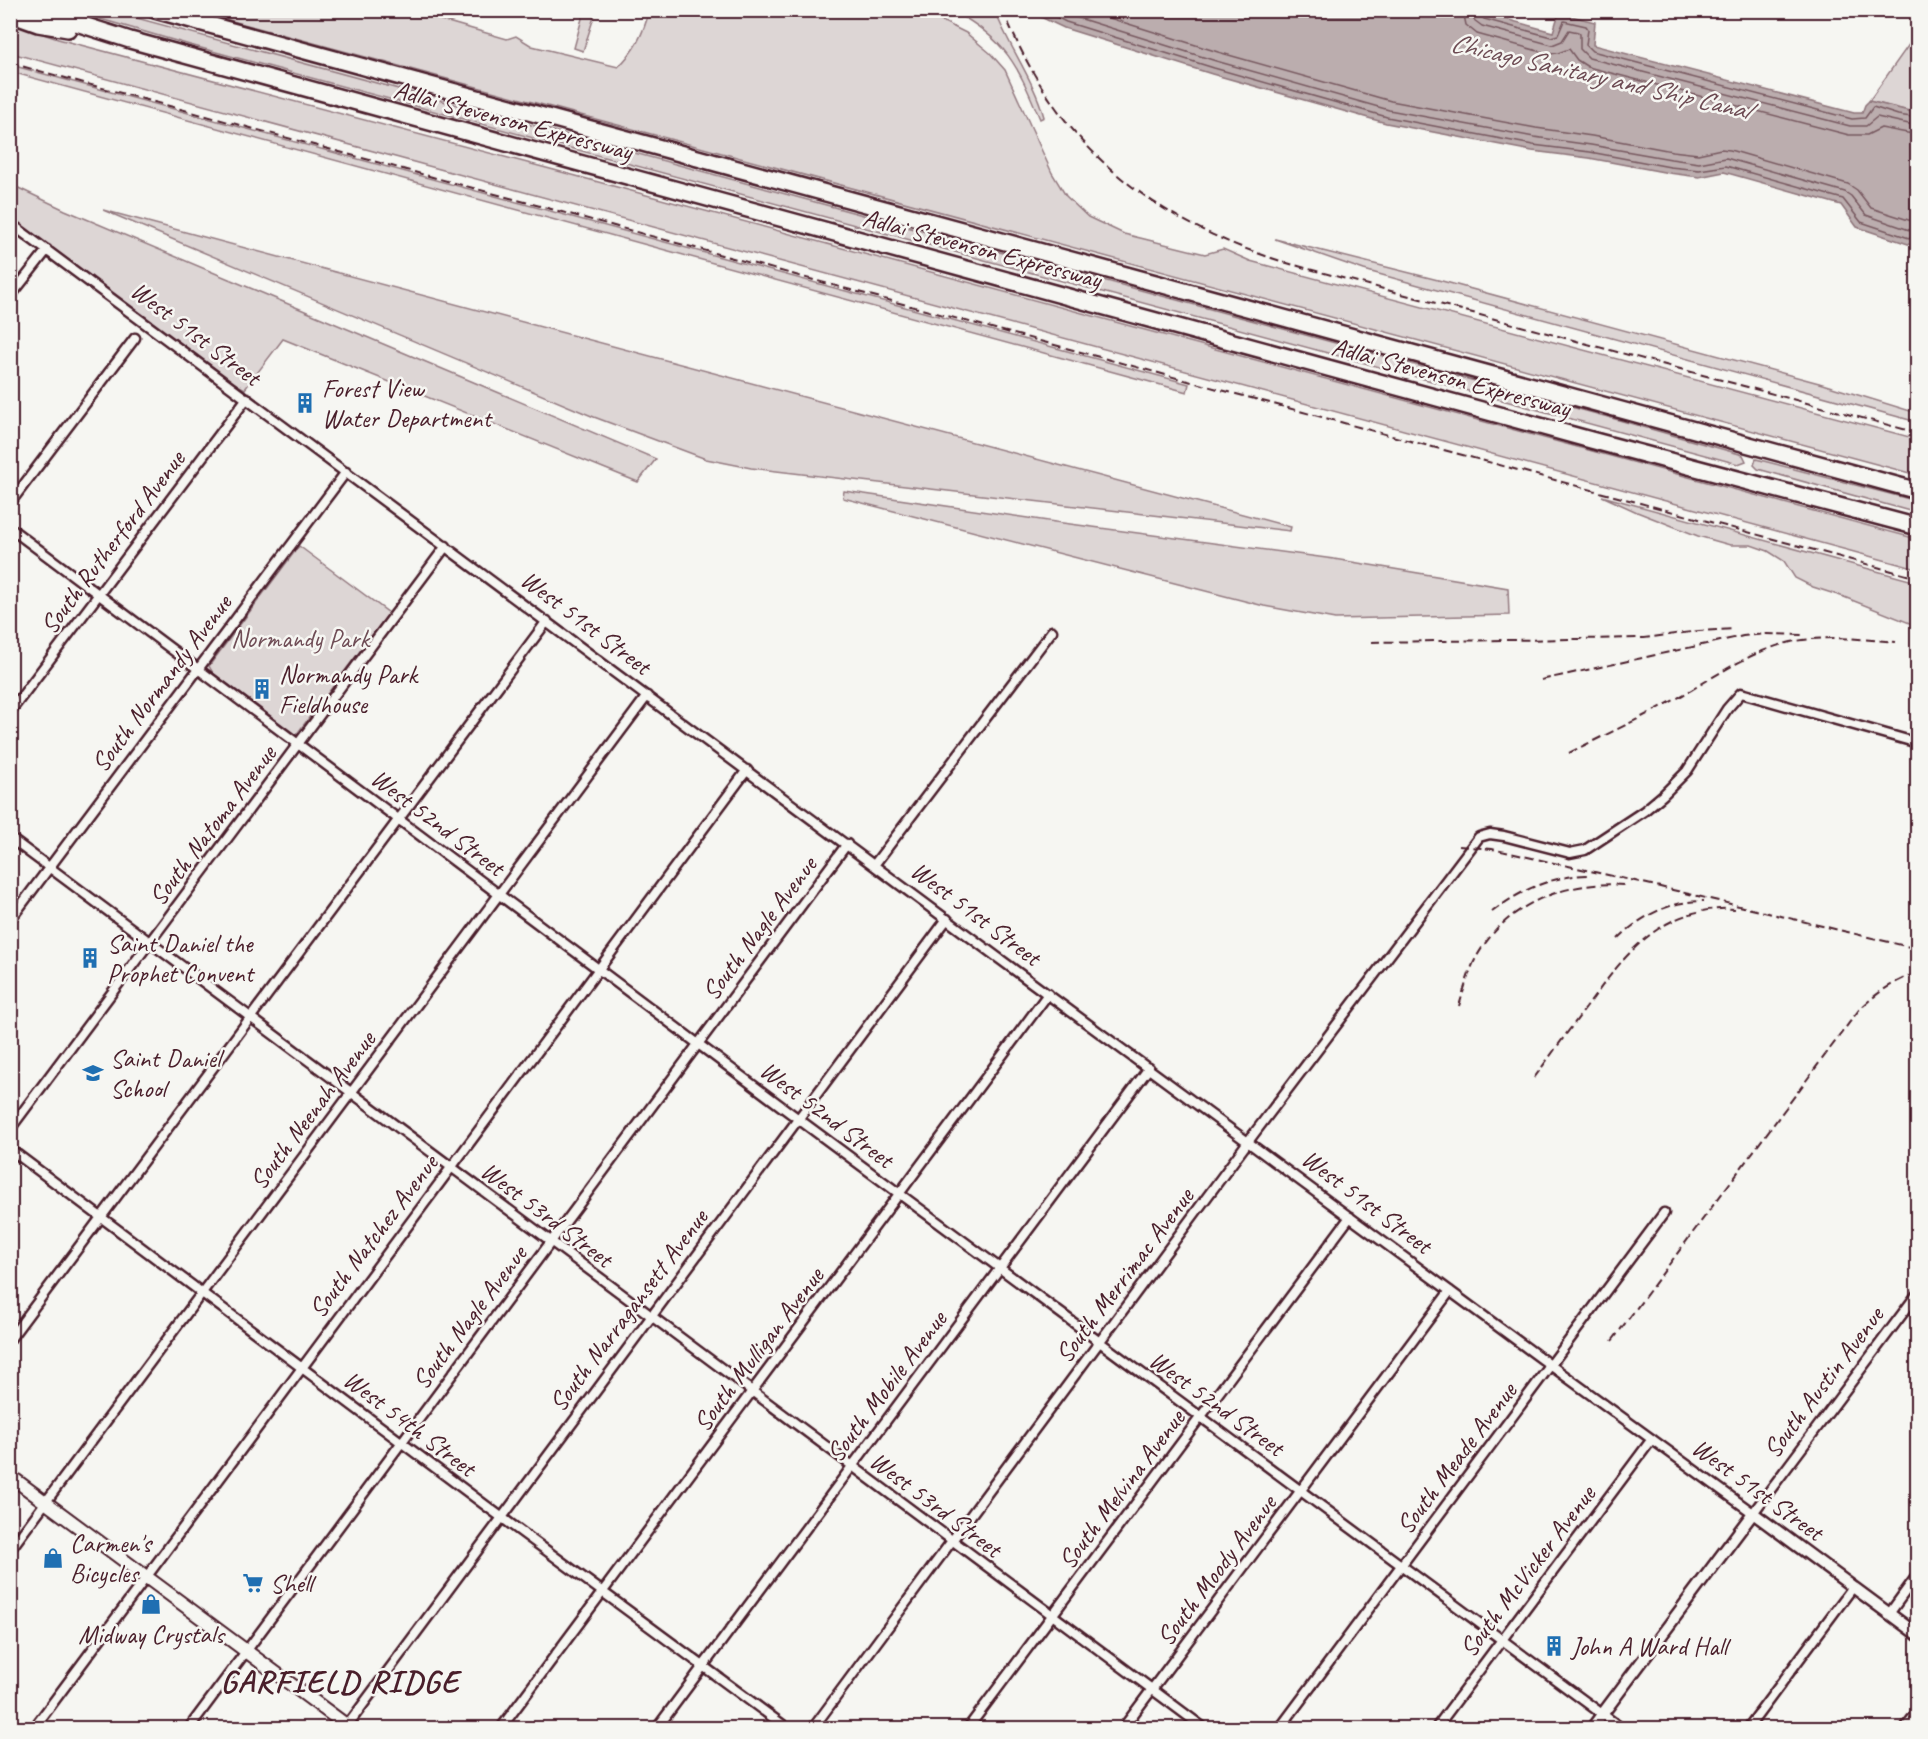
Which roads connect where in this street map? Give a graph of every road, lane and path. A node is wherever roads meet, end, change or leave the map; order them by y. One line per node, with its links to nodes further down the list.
1 (36, 10): 4 (highway, Adlai Stevenson Expressway)
2 (155, 10): 11 (highway, Adlai Stevenson Expressway)
3 (10, 14): 4 (highway)
4 (129, 40): 13 (highway, Adlai Stevenson Expressway)
5 (10, 223): 6 (street, West 51st Street)
6 (47, 250): 7 (street); 9 (street, West 51st Street)
7 (10, 297)
8 (135, 338): 12 (street)
9 (247, 398): 10 (street, West 51st Street); 16 (street, South Rutherford Avenue)
10 (346, 472): 15 (street, West 51st Street); 19 (street, South Normandy Avenue)
11 (1917, 491)
12 (10, 503)
13 (1917, 526)
14 (10, 528): 16 (street, West 52nd Street)
15 (446, 546): 17 (street, West 51st Street); 23 (street, South Natoma Avenue)
16 (99, 594): 19 (street, West 52nd Street); 21 (street, South Rutherford Avenue)
17 (547, 621): 20 (street, West 51st Street); 25 (street)
18 (1052, 631): 28 (street)
19 (198, 669): 23 (street, West 52nd Street); 29 (street, South Normandy Avenue)
20 (647, 696): 24 (street, West 51st Street); 30 (street, South Neenah Avenue)
21 (10, 712)
22 (1917, 743): 42 (street, South Merrimac Avenue)
23 (299, 744): 25 (street, West 52nd Street); 33 (street, South Natoma Avenue)
24 (747, 770): 27 (street, West 51st Street); 34 (street, South Natchez Avenue)
25 (399, 819): 30 (street, West 52nd Street); 36 (street)
26 (10, 838): 29 (street, West 53rd Street)
27 (847, 844): 28 (street, West 51st Street); 37 (street, South Nagle Avenue)
28 (874, 865): 31 (street, West 51st Street)
29 (50, 868): 32 (street, South Normandy Avenue); 33 (street, West 53rd Street)
30 (499, 895): 34 (street, West 52nd Street); 39 (street, South Neenah Avenue)
31 (947, 919): 35 (street, West 51st Street); 40 (street, South Narragansett Avenue)
32 (10, 920)
33 (149, 943): 36 (street, West 53rd Street); 41 (street, South Natoma Avenue)
34 (599, 969): 37 (street, West 52nd Street); 44 (street, South Natchez Avenue)
35 (1048, 994): 38 (street, West 51st Street); 45 (street, South Mulligan Avenue)
36 (250, 1018): 39 (street, West 53rd Street); 47 (street)
37 (699, 1044): 40 (street, West 52nd Street); 49 (street, South Nagle Avenue)
38 (1149, 1068): 42 (street, West 51st Street); 50 (street, South Mobile Avenue)
39 (350, 1093): 44 (street, West 53rd Street); 52 (street, South Neenah Avenue)
40 (798, 1119): 45 (street, West 52nd Street); 54 (street, South Narragansett Avenue)
41 (10, 1130)
42 (1248, 1142): 48 (street, West 51st Street); 56 (street, South Merrimac Avenue)
43 (10, 1149): 47 (street, West 54th Street)
44 (450, 1168): 49 (street, West 53rd Street); 58 (street, South Natchez Avenue)
45 (899, 1194): 50 (street, West 52nd Street); 59 (street, South Mulligan Avenue)
46 (1664, 1213): 57 (street, South Meade Avenue)
47 (102, 1217): 52 (street, West 54th Street); 55 (street)
48 (1350, 1217): 51 (street, West 51st Street); 60 (street, South Melvina Avenue)
49 (551, 1243): 54 (street, West 53rd Street); 62 (street, South Nagle Avenue)
50 (1000, 1268): 56 (street, West 52nd Street); 63 (street, South Mobile Avenue)
51 (1450, 1291): 57 (street, West 51st Street); 65 (street, South Moody Avenue)
52 (202, 1293): 58 (street, West 54th Street); 66 (street, South Neenah Avenue)
53 (1917, 1293): 67 (street, South Austin Avenue)
54 (651, 1317): 59 (street, West 53rd Street); 68 (street, South Narragansett Avenue)
55 (10, 1339)
56 (1100, 1342): 60 (street, West 52nd Street); 69 (street, South Merrimac Avenue)
57 (1551, 1366): 61 (street, West 51st Street); 71 (street, South Meade Avenue)
58 (302, 1367): 62 (street, West 54th Street); 73 (street, South Natchez Avenue)
59 (751, 1393): 63 (street, West 53rd Street); 75 (street, South Mulligan Avenue)
60 (1201, 1418): 65 (street, West 52nd Street); 77 (street, South Melvina Avenue)
61 (1652, 1439): 67 (street, West 51st Street); 79 (street, South McVicker Avenue)
62 (401, 1443): 68 (street, West 54th Street); 80 (street, South Nagle Avenue)
63 (852, 1467): 69 (street, West 53rd Street); 81 (street, South Mobile Avenue)
64 (10, 1476): 66 (main road)
65 (1301, 1491): 71 (street, West 52nd Street); 82 (street, South Moody Avenue)
66 (46, 1502): 70 (street, South Neenah Avenue); 73 (main road)
67 (1753, 1513): 74 (street, West 51st Street); 84 (street, South Austin Avenue)
68 (502, 1518): 75 (street, West 54th Street); 87 (street, South Narragansett Avenue)
69 (951, 1542): 77 (street, West 53rd Street); 91 (street, South Merrimac Avenue)
70 (10, 1550)
71 (1401, 1566): 79 (street, West 52nd Street); 95 (street, South Meade Avenue)
72 (1917, 1574): 76 (street)
73 (146, 1577): 80 (main road); 85 (street, South Natchez Avenue)
74 (1853, 1587): 76 (street, West 51st Street); 99 (street)
75 (603, 1592): 81 (street, West 54th Street); 88 (street, South Mulligan Avenue)
76 (1889, 1614): 78 (street, West 51st Street)
77 (1051, 1616): 82 (street, West 53rd Street); 92 (street, South Melvina Avenue)
78 (1917, 1635)
79 (1502, 1640): 84 (street, West 52nd Street); 96 (street, South McVicker Avenue)
80 (246, 1651): 86 (street, South Nagle Avenue); 87 (main road)
81 (703, 1667): 89 (street, South Mobile Avenue); 90 (street, West 54th Street)
82 (1152, 1690): 93 (street, South Moody Avenue); 94 (street, West 53rd Street)
83 (1917, 1711): 100 (street)
84 (1603, 1715): 97 (street, South Austin Avenue); 98 (street, West 52nd Street)
85 (34, 1728)
86 (189, 1728)
87 (349, 1728)
88 (501, 1728)
89 (657, 1728)
90 (787, 1728)
91 (813, 1728)
92 (968, 1728)
93 (1124, 1728)
94 (1204, 1728)
95 (1280, 1728)
96 (1436, 1728)
97 (1592, 1728)
98 (1621, 1728)
99 (1748, 1728)
100 (1905, 1728)

